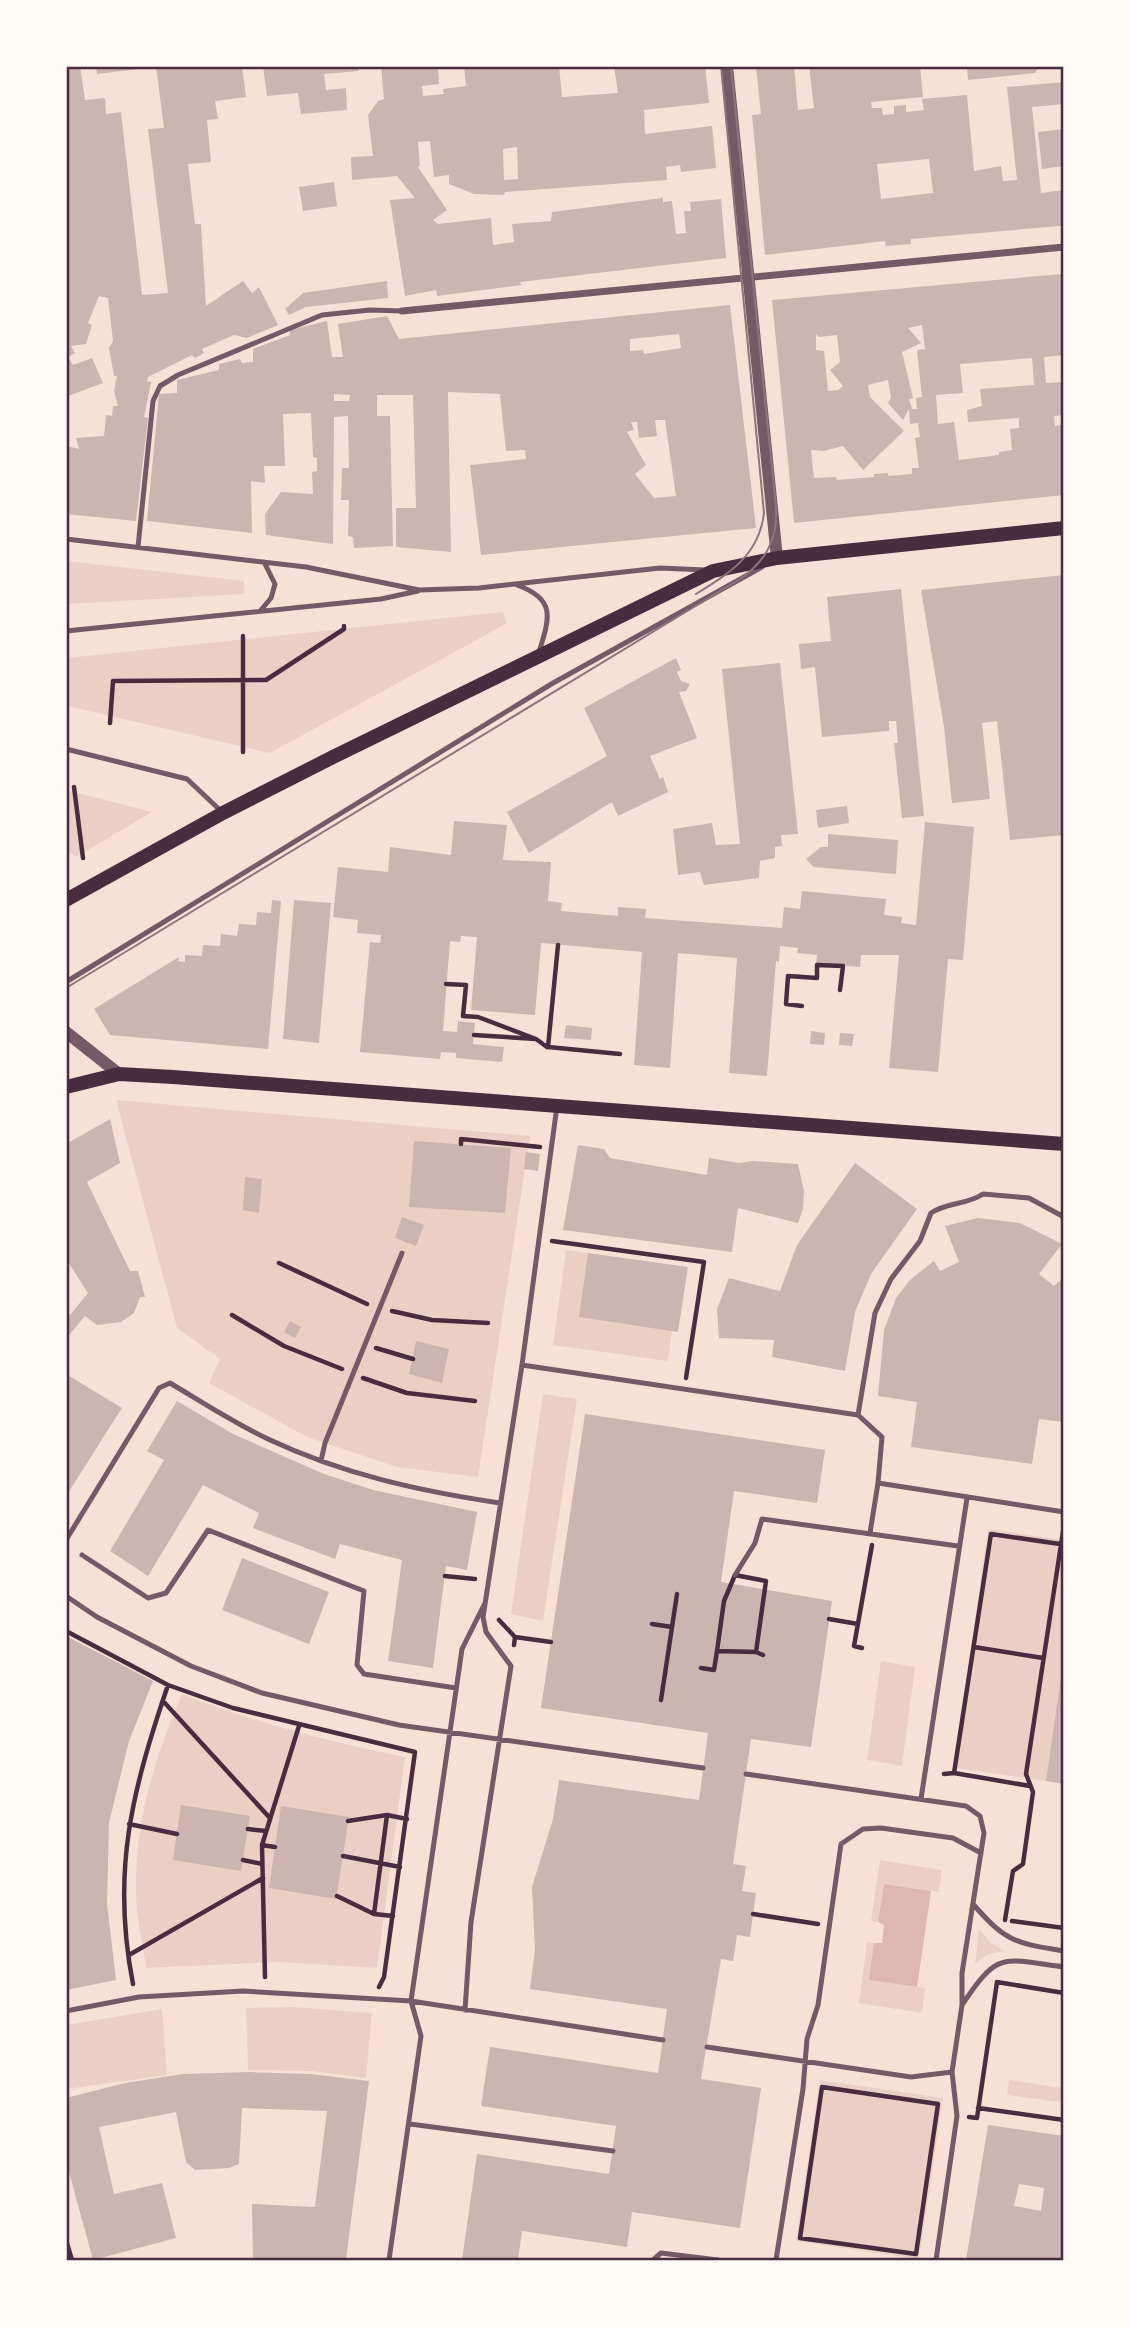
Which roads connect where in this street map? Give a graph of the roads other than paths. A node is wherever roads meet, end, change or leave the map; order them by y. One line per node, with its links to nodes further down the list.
1 (727, 66): 3 (street)
2 (1060, 248): 3 (street)
3 (748, 278): 4 (street); 8 (street)
4 (402, 311): 7 (lane)
5 (1063, 528): 8 (main road)
6 (66, 539): 7 (lane)
7 (138, 547): 9 (lane)
8 (777, 558): 10 (main road); 19 (lane)
9 (264, 562): 12 (lane); 13 (lane)
10 (713, 571): 11 (lane); 15 (main road)
11 (514, 584): 12 (lane); 15 (lane)
12 (419, 590): 13 (lane)
13 (261, 610): 14 (lane)
14 (66, 631)
15 (538, 655): 17 (main road)
16 (66, 749): 17 (lane)
17 (223, 813): 18 (main road)
18 (68, 896)
19 (66, 982)
20 (66, 1032): 21 (street)
21 (119, 1074): 22 (main road); 23 (main road)
22 (66, 1087)
23 (557, 1105): 24 (main road); 27 (lane)
24 (1063, 1144)
25 (1063, 1217): 28 (lane)
26 (402, 1253): 29 (lane)
27 (522, 1365): 28 (lane); 32 (lane)
28 (858, 1415): 30 (lane)
29 (321, 1461): 32 (lane); 35 (lane)
30 (878, 1483): 31 (lane); 34 (lane)
31 (967, 1498): 33 (lane); 36 (lane)
32 (500, 1503): 40 (lane)
33 (1063, 1512)
34 (872, 1533): 36 (lane); 38 (lane)
35 (66, 1540)
36 (958, 1546): 46 (lane)
37 (82, 1555): 41 (lane)
38 (735, 1575)
39 (66, 1596): 42 (lane)
40 (484, 1605): 41 (lane); 43 (lane)
41 (456, 1688): 42 (lane)
42 (450, 1731): 43 (lane); 51 (lane)
43 (501, 1738): 44 (lane); 53 (lane)
44 (703, 1768)
45 (746, 1774): 46 (lane)
46 (920, 1798): 47 (lane)
47 (981, 1853): 48 (lane); 57 (lane)
48 (973, 1904): 49 (lane); 52 (lane)
49 (1063, 1951)
50 (1063, 1967): 52 (lane)
51 (411, 2001): 53 (lane); 54 (lane); 59 (lane)
52 (962, 2005): 58 (lane)
53 (465, 2010): 55 (lane)
54 (66, 2011)
55 (663, 2040)
56 (707, 2046): 57 (lane)
57 (804, 2061): 58 (lane); 64 (lane)
58 (952, 2073): 65 (lane)
59 (410, 2124): 60 (lane); 61 (lane)
60 (612, 2151)
61 (389, 2260)
62 (653, 2260): 63 (lane)
63 (718, 2260)
64 (776, 2260)
65 (936, 2260)

